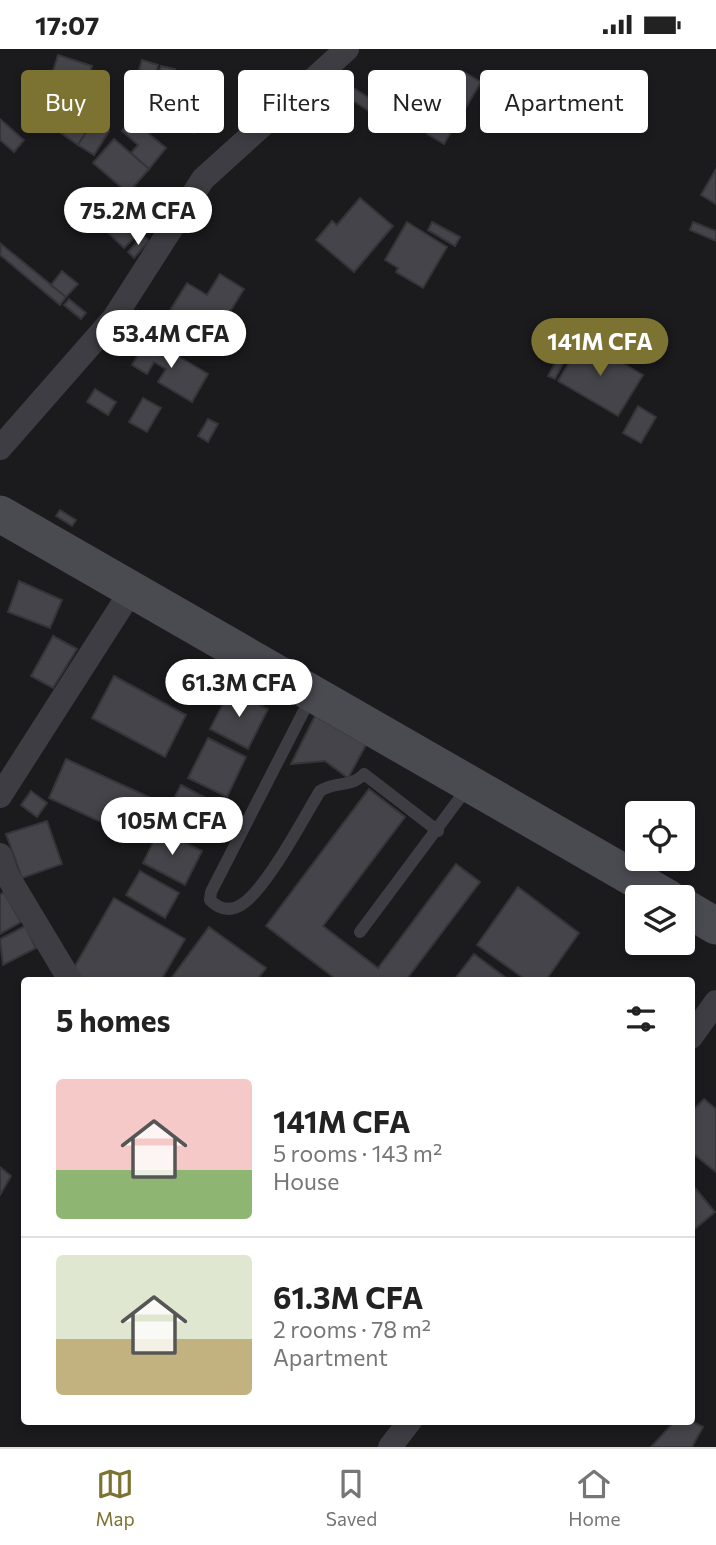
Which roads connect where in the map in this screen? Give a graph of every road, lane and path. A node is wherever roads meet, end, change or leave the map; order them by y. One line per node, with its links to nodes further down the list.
1 (347, 49): 2 (street)
2 (0, 448)
3 (0, 514): 4 (main road)
4 (133, 588): 5 (main road); 7 (street)
5 (313, 692): 6 (main road); 8 (lane)
6 (470, 784): 8 (lane); 10 (main road)
7 (0, 796)
8 (438, 831): 13 (lane)
9 (0, 855): 14 (street)
10 (645, 885)
11 (695, 914): 12 (main road)
12 (716, 926)
13 (360, 932)
14 (68, 977)
15 (716, 1002): 16 (street)
16 (695, 1031)
17 (407, 1425): 18 (street)
18 (390, 1447)

